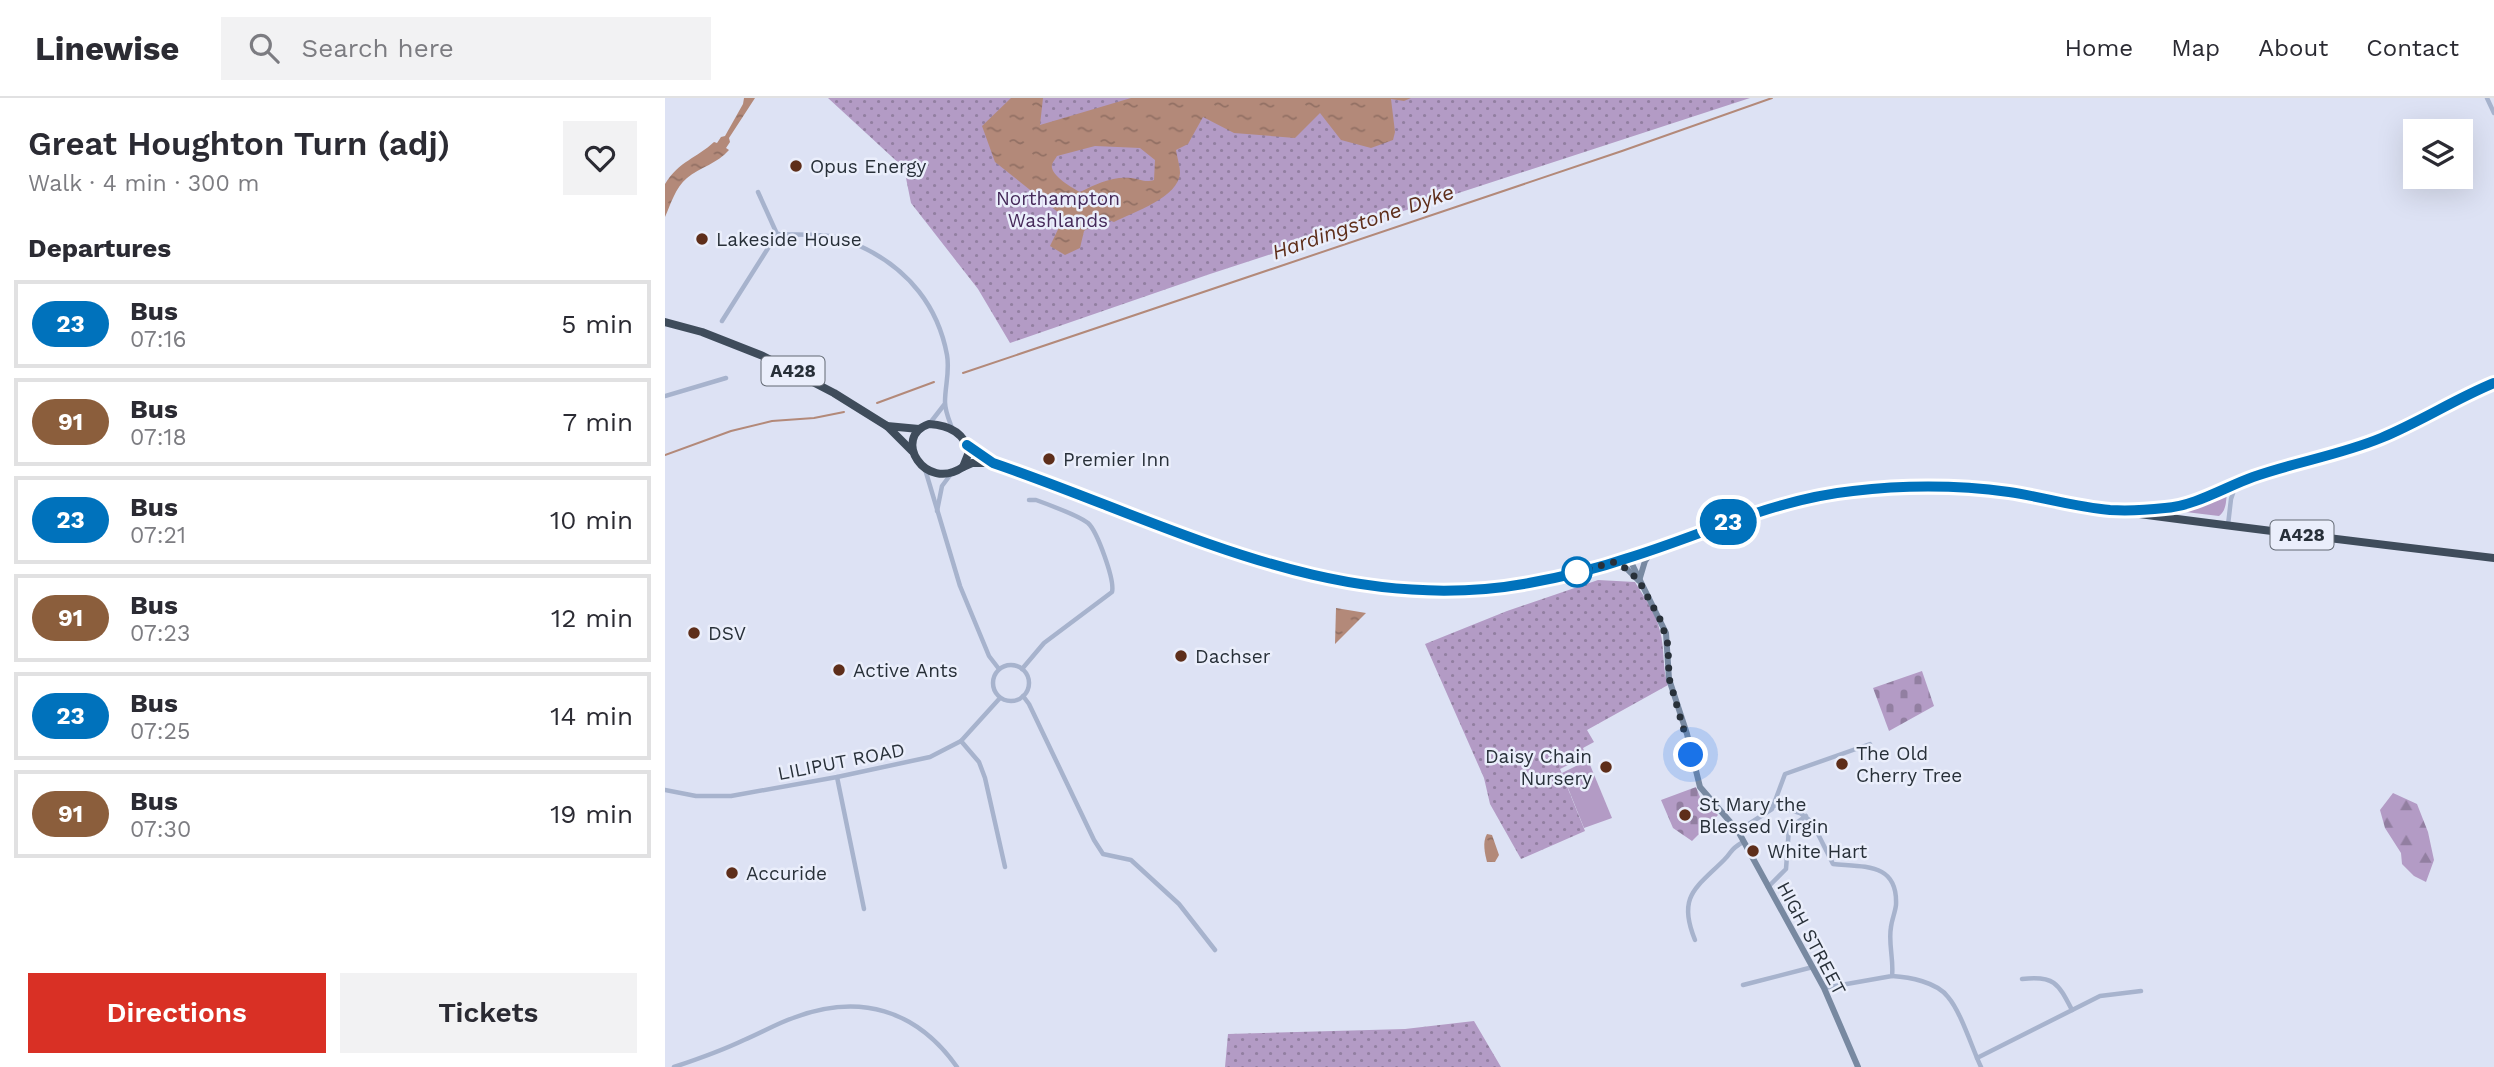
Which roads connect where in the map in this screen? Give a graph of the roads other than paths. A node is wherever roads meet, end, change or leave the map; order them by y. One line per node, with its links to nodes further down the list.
1 (2487, 98): 2 (street)
2 (2494, 113)
3 (758, 192): 4 (street)
4 (777, 234): 5 (street); 10 (street)
5 (722, 321)
6 (665, 322): 12 (highway, A428)
7 (726, 378): 9 (street)
8 (2494, 383): 21 (street)
9 (665, 396)
10 (944, 405): 11 (street); 13 (street)
11 (929, 424): 13 (highway); 14 (highway)
12 (887, 426): 14 (highway, A428); 16 (highway, A428)
13 (952, 428): 15 (highway)
14 (919, 429): 16 (highway)
15 (967, 445): 17 (highway, A428); 18 (highway)
16 (912, 451): 19 (highway)
17 (993, 463): 18 (highway, A428); 29 (highway, A428)
18 (964, 467): 20 (highway)
19 (925, 469): 20 (highway); 24 (street)
20 (953, 473): 24 (street)
21 (2237, 483): 23 (street); 25 (street)
22 (1029, 500): 31 (street)
23 (2111, 510): 25 (highway, A428); 26 (highway, A428)
24 (937, 512): 32 (street)
25 (2228, 526): 28 (highway, A428)
26 (1654, 549): 27 (highway, A428); 30 (street)
27 (1629, 558): 29 (highway, A428); 30 (street, HIGH STREET)
28 (2494, 558)
29 (1614, 562): 30 (street)
30 (1639, 581): 41 (street, HIGH STREET)
31 (1022, 669): 32 (street); 33 (street)
32 (999, 670): 34 (street)
33 (1023, 696): 34 (street); 47 (street)
34 (1000, 698): 35 (street, LILIPUT ROAD)
35 (961, 741): 37 (street, LILIPUT ROAD); 43 (street)
36 (1870, 744): 39 (street)
37 (837, 777): 38 (street, LILIPUT ROAD); 45 (street)
38 (665, 789)
39 (1774, 805): 40 (street); 41 (street)
40 (1806, 816): 44 (street); 49 (street)
41 (1738, 831): 42 (street, HIGH STREET)
42 (1743, 842): 44 (street, HIGH STREET); 46 (street)
43 (1005, 867)
44 (1767, 888): 48 (street, HIGH STREET)
45 (864, 909)
46 (1695, 940)
47 (1215, 950)
48 (1811, 964): 51 (street); 52 (street, HIGH STREET)
49 (1892, 976): 52 (street); 55 (street)
50 (2022, 979): 54 (street)
51 (1743, 985)
52 (1824, 988): 58 (street, HIGH STREET)
53 (2141, 991): 54 (street)
54 (2073, 1010): 55 (street)
55 (1977, 1058): 59 (street)
56 (674, 1067): 57 (street)
57 (957, 1067)
58 (1858, 1067)
59 (1981, 1067)

